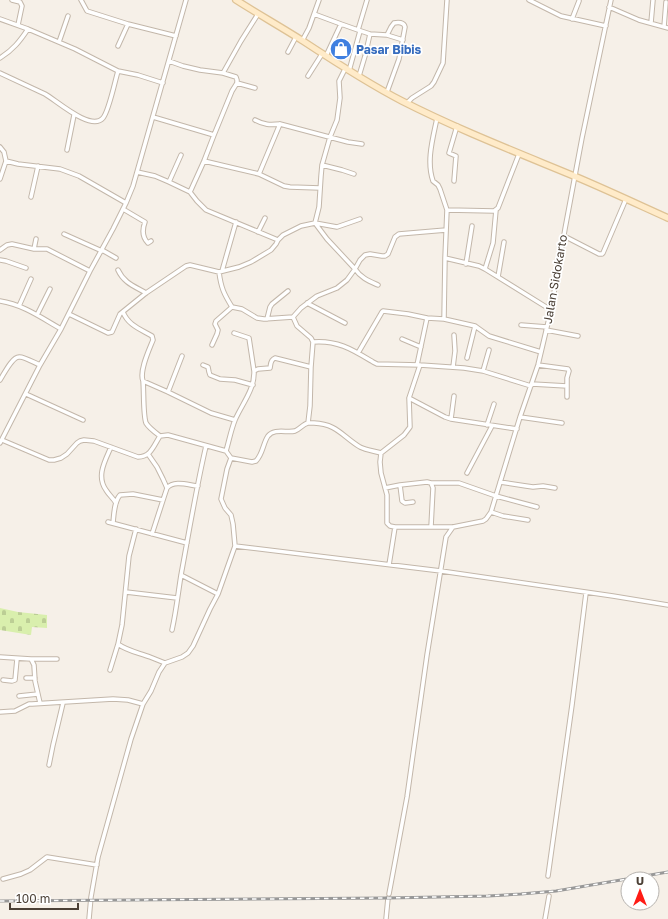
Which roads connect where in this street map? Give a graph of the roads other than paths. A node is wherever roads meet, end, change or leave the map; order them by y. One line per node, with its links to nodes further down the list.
1 (12, 0): 22 (street)
2 (81, 0): 20 (street)
3 (186, 0): 29 (street)
4 (236, 0): 14 (main road)
5 (319, 0): 15 (street)
6 (367, 0): 26 (street)
7 (446, 0): 49 (street)
8 (529, 0): 18 (street)
9 (611, 0): 13 (street, Jalan Sidokarto)
10 (653, 0): 19 (street)
11 (579, 1): 18 (street)
12 (666, 2): 24 (street)
13 (610, 7): 19 (street); 23 (street, Jalan Sidokarto)
14 (258, 14): 30 (main road); 41 (street)
15 (314, 14): 21 (street); 32 (street)
16 (68, 16): 33 (street)
17 (0, 19): 22 (street)
18 (572, 19): 23 (street)
19 (651, 23): 24 (street)
20 (128, 24): 29 (street); 34 (street)
21 (341, 24): 26 (street); 36 (street)
22 (18, 25): 25 (street)
23 (606, 26): 70 (street, Jalan Sidokarto)
24 (666, 28)
25 (28, 29): 33 (street); 37 (street)
26 (359, 31): 27 (street); 39 (street)
27 (370, 34): 28 (street); 44 (street)
28 (388, 35): 31 (street); 31 (street)
29 (176, 36): 38 (street)
30 (296, 37): 32 (main road); 35 (street)
31 (402, 40): 48 (street)
32 (302, 41): 36 (main road)
33 (59, 42): 40 (street)
34 (118, 46)
35 (288, 52)
36 (324, 55): 39 (main road); 43 (street)
37 (0, 58)
38 (169, 61): 41 (street); 45 (street)
39 (347, 70): 44 (main road); 57 (street)
40 (118, 71): 45 (street); 50 (street)
41 (223, 73): 46 (street)
42 (0, 74): 50 (street)
43 (308, 76)
44 (359, 76): 48 (main road)
45 (163, 83): 51 (street)
46 (237, 83): 47 (street); 56 (street)
47 (255, 88)
48 (387, 92): 49 (main road)
49 (407, 103): 52 (main road)
50 (74, 115): 60 (street)
51 (153, 117): 56 (street); 67 (street)
52 (437, 118): 55 (main road); 80 (street)
53 (255, 120): 54 (street)
54 (280, 124): 57 (street); 68 (street)
55 (457, 126): 61 (main road); 72 (street)
56 (214, 135): 64 (street)
57 (330, 137): 58 (street); 65 (street)
58 (362, 144)
59 (0, 147): 63 (street)
60 (67, 150)
61 (519, 154): 70 (main road); 81 (street)
62 (181, 156): 73 (street)
63 (6, 161): 66 (street); 71 (street)
64 (204, 161): 68 (street); 75 (street)
65 (322, 165): 69 (street); 74 (street)
66 (38, 166): 76 (street); 78 (street)
67 (137, 172): 73 (street); 78 (street)
68 (259, 174): 74 (street)
69 (354, 174)
70 (575, 176): 77 (main road); 91 (street, Jalan Sidokarto)
71 (0, 179)
72 (454, 181)
73 (169, 182): 75 (street)
74 (320, 188): 86 (street)
75 (190, 192): 85 (street)
76 (31, 197)
77 (626, 199): 83 (main road); 91 (street)
78 (126, 203): 79 (street)
79 (123, 209): 94 (street); 98 (street)
80 (447, 210): 81 (street); 88 (street)
81 (496, 210): 104 (street)
82 (265, 218): 89 (street)
83 (668, 218)
84 (360, 219): 86 (street)
85 (236, 222): 89 (street); 108 (street)
86 (316, 224): 93 (street); 106 (street)
87 (472, 226): 102 (street)
88 (446, 230): 100 (street); 106 (street)
89 (258, 232): 93 (street)
90 (64, 234): 98 (street)
91 (564, 236): 119 (street, Jalan Sidokarto)
92 (36, 239): 96 (street)
93 (278, 240): 108 (street)
94 (152, 241)
95 (504, 242): 109 (street)
96 (34, 249): 97 (street); 107 (street)
97 (0, 250)
98 (102, 250): 99 (street); 107 (street)
99 (116, 258)
100 (445, 258): 102 (street); 126 (street)
101 (0, 261): 103 (street)
102 (466, 264): 104 (street)
103 (26, 268)
104 (485, 269): 109 (street)
105 (118, 270): 114 (street)
106 (355, 270): 111 (street); 116 (street)
107 (90, 271): 121 (street)
108 (220, 272): 114 (street); 118 (street)
109 (498, 277): 119 (street)
110 (31, 279): 117 (street)
111 (378, 285)
112 (50, 289): 122 (street)
113 (288, 291): 125 (street)
114 (146, 293): 120 (street)
115 (0, 301): 117 (street)
116 (307, 303): 123 (street); 127 (street)
117 (19, 306): 122 (street)
118 (232, 307): 125 (street); 137 (street)
119 (551, 310): 131 (street, Jalan Sidokarto)
120 (123, 312): 121 (street); 153 (street)
121 (69, 314): 130 (street)
122 (37, 315): 130 (street)
123 (293, 317): 125 (street); 136 (street)
124 (427, 318): 126 (street); 138 (street); 141 (street)
125 (267, 319)
126 (444, 319): 129 (street)
127 (345, 323)
128 (521, 325): 131 (street)
129 (475, 326): 140 (street); 143 (street)
130 (61, 329): 144 (street)
131 (546, 329): 134 (street); 140 (street, Jalan Sidokarto)
132 (234, 333): 150 (street)
133 (454, 335): 149 (street)
134 (578, 336)
135 (402, 339): 138 (street)
136 (313, 342): 141 (street); 148 (street)
137 (212, 345)
138 (421, 347): 146 (street)
139 (489, 350): 151 (street)
140 (541, 352): 147 (street, Jalan Sidokarto)
141 (358, 353): 146 (street)
142 (182, 356): 157 (street)
143 (467, 358)
144 (40, 365): 152 (street); 158 (street)
145 (202, 365): 154 (street)
146 (418, 365): 149 (street); 161 (street)
147 (538, 365): 155 (street, Jalan Sidokarto); 156 (street)
148 (312, 367): 150 (street); 167 (street)
149 (453, 367): 151 (street)
150 (254, 371): 154 (street)
151 (483, 371): 155 (street)
152 (0, 380)
153 (143, 381): 157 (street); 171 (street)
154 (253, 385): 166 (street)
155 (531, 385): 156 (street); 163 (street, Jalan Sidokarto)
156 (567, 386): 160 (street)
157 (168, 392): 166 (street)
158 (26, 394): 165 (street); 172 (street)
159 (454, 396): 164 (street)
160 (567, 397)
161 (409, 398): 164 (street); 176 (street)
162 (494, 404): 169 (street)
163 (520, 417): 168 (street); 170 (street, Jalan Sidokarto)
164 (451, 419): 169 (street)
165 (82, 420)
166 (235, 420): 175 (street)
167 (308, 423): 176 (street); 178 (street)
168 (562, 423)
169 (490, 425): 170 (street); 179 (street)
170 (517, 429): 180 (street, Jalan Sidokarto)
171 (160, 436): 173 (street); 177 (street)
172 (1, 442): 174 (street)
173 (206, 446): 175 (street); 183 (street)
174 (111, 447): 177 (street); 190 (street)
175 (226, 451): 178 (street)
176 (381, 453): 185 (street)
177 (148, 454): 184 (street)
178 (231, 458): 202 (street)
179 (467, 474)
180 (500, 482): 186 (street); 187 (street, Jalan Sidokarto)
181 (431, 483): 182 (street); 187 (street); 197 (street)
182 (400, 485): 185 (street); 189 (street)
183 (198, 486): 184 (street); 201 (street)
184 (166, 488): 188 (street)
185 (385, 488): 196 (street)
186 (556, 488)
187 (496, 496): 191 (street); 192 (street, Jalan Sidokarto)
188 (163, 500): 190 (street); 200 (street)
189 (413, 502)
190 (116, 503): 195 (street)
191 (537, 507)
192 (491, 512): 193 (street); 198 (street)
193 (528, 520)
194 (108, 522): 195 (street)
195 (113, 523): 199 (street)
196 (395, 527): 197 (street); 203 (street)
197 (430, 527): 198 (street)
198 (453, 527): 204 (street)
199 (136, 529): 200 (street); 206 (street)
200 (152, 534): 201 (street)
201 (187, 543): 205 (street)
202 (235, 546): 203 (street); 208 (street)
203 (390, 565): 204 (street)
204 (440, 571): 207 (street); 234 (street)
205 (181, 575): 208 (street); 209 (street)
206 (126, 592): 209 (street); 212 (street)
207 (586, 592): 210 (street); 230 (street)
208 (218, 594): 217 (street)
209 (178, 598): 211 (street)
210 (668, 605)
211 (172, 630)
212 (118, 644): 217 (street); 218 (street)
213 (0, 657): 214 (street)
214 (17, 659): 215 (street); 221 (street)
215 (31, 659): 216 (street); 220 (street)
216 (58, 659)
217 (165, 663): 226 (street)
218 (110, 670)
219 (26, 678): 220 (street)
220 (35, 678): 222 (street)
221 (3, 680)
222 (38, 694): 223 (street); 224 (street)
223 (18, 696)
224 (40, 703): 225 (street); 227 (street)
225 (63, 703): 226 (street); 228 (street)
226 (143, 704): 229 (street)
227 (0, 712)
228 (49, 765)
229 (97, 865): 231 (street); 233 (street)
230 (548, 876)
231 (3, 879)
232 (549, 896): 235 (street)
233 (89, 919)
234 (386, 919)
235 (545, 919)

